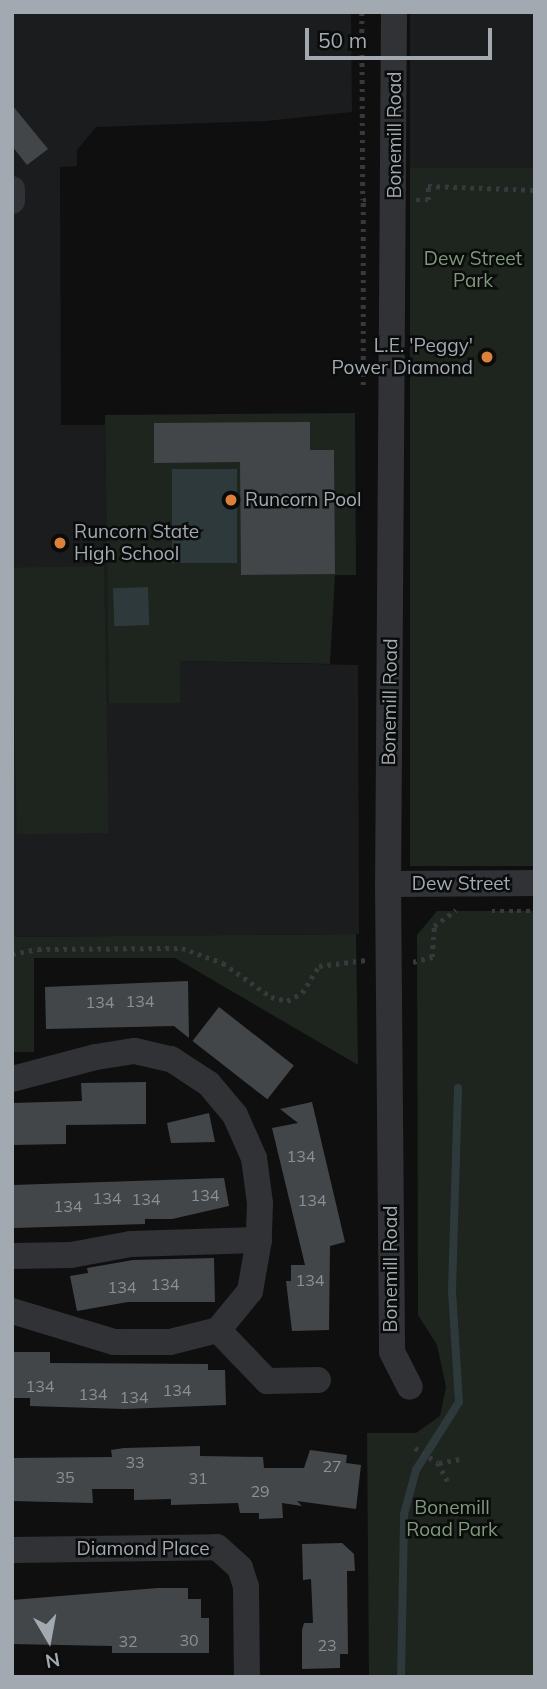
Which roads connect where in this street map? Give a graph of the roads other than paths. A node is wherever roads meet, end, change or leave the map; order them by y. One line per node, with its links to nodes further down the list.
1 (394, 12): 5 (street, Bonemill Road)
2 (12, 189): 3 (street)
3 (12, 201)
4 (535, 883): 5 (street, Dew Street)
5 (388, 884): 12 (street, Bonemill Road)
6 (12, 1079): 7 (street)
7 (260, 1240): 8 (street); 10 (street)
8 (12, 1256)
9 (12, 1311): 10 (street)
10 (218, 1330): 11 (street)
11 (318, 1380)
12 (410, 1387)
13 (12, 1550): 14 (street, Diamond Place)
14 (247, 1677)

